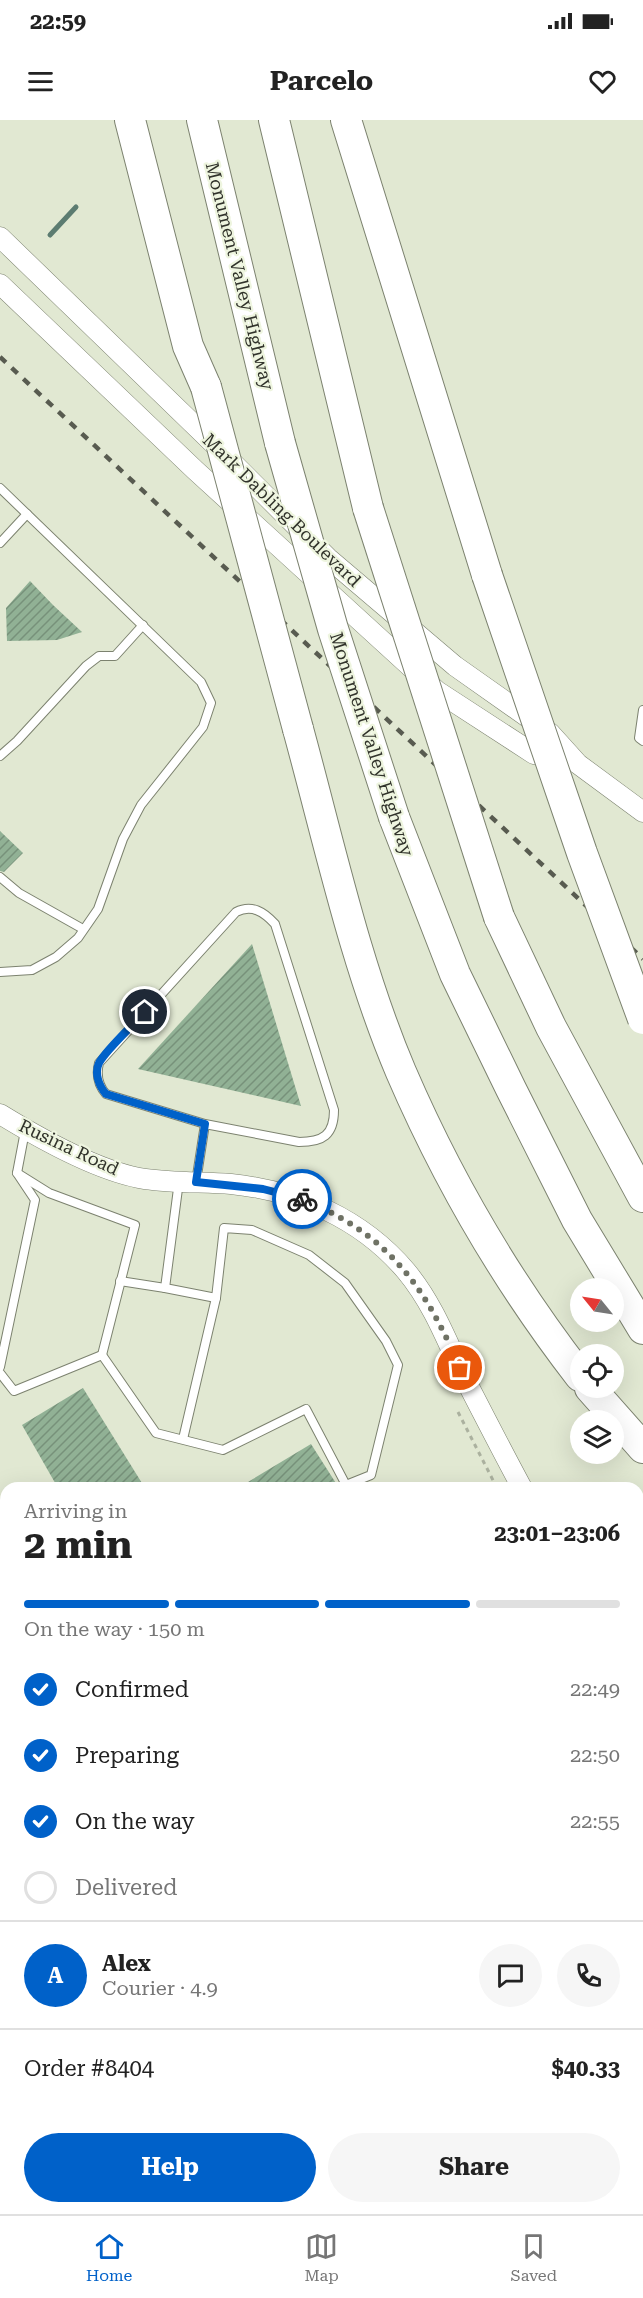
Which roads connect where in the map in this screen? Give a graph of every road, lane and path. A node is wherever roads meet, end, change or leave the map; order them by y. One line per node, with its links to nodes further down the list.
1 (130, 120): 8 (highway)
2 (152, 120): 8 (highway)
3 (202, 120): 31 (highway, Monument Valley Highway, bridge)
4 (274, 120): 27 (highway, bridge)
5 (346, 120): 21 (highway, bridge)
6 (0, 237): 16 (street, Mark Dabling Boulevard)
7 (0, 284): 16 (street, Mark Dabling Boulevard)
8 (192, 345): 33 (highway, bridge)
9 (0, 489): 10 (lane)
10 (27, 514): 11 (lane); 12 (lane)
11 (0, 543)
12 (142, 625): 15 (lane); 19 (lane)
13 (643, 710): 14 (lane)
14 (643, 741)
15 (0, 756)
16 (578, 764): 17 (street, Mark Dabling Boulevard)
17 (643, 812)
18 (0, 877): 19 (lane)
19 (83, 929): 20 (lane)
20 (0, 972)
21 (643, 1018)
22 (0, 1114): 24 (street, Rusina Road)
23 (205, 1124): 23 (lane); 26 (lane)
24 (26, 1130): 25 (lane); 26 (street, Rusina Road)
25 (17, 1173): 28 (lane); 34 (lane)
26 (187, 1182): 29 (lane); 43 (street, Rusina Road)
27 (643, 1197)
28 (120, 1281): 29 (lane); 32 (lane)
29 (165, 1288): 30 (lane)
30 (216, 1298): 38 (lane); 41 (lane)
31 (643, 1329)
32 (102, 1355): 35 (lane); 38 (lane)
33 (570, 1363)
34 (0, 1367)
35 (0, 1373)
36 (599, 1398): 39 (highway)
37 (458, 1412): 42 (path)
38 (183, 1439): 40 (lane)
39 (643, 1448)
40 (344, 1482)
41 (354, 1482)
42 (495, 1482)
43 (519, 1482)

